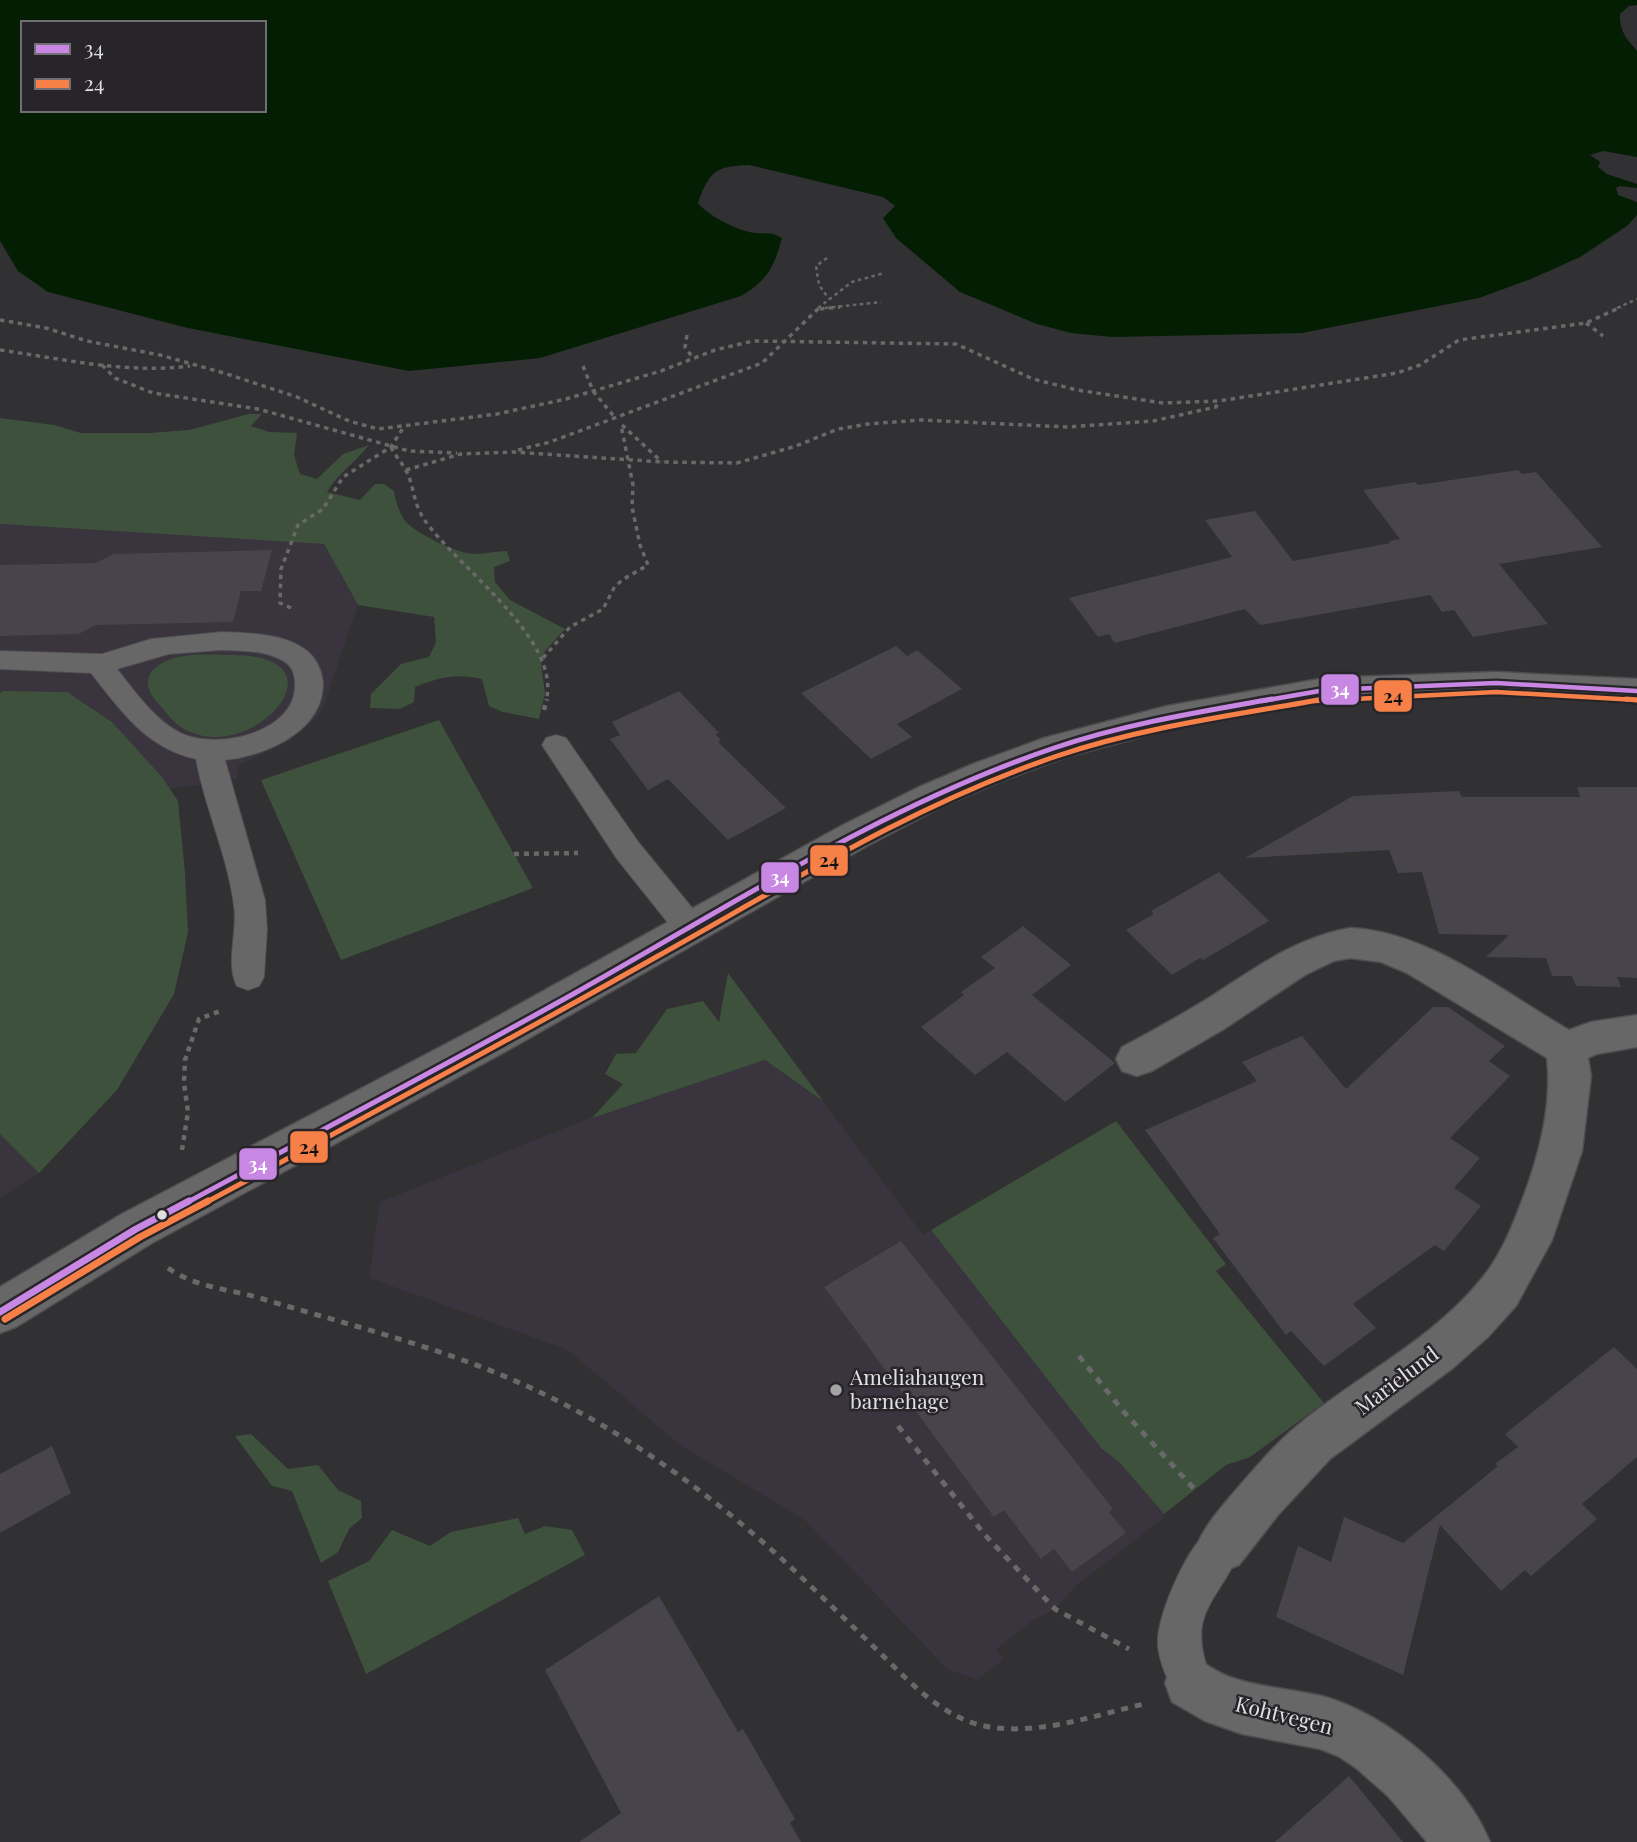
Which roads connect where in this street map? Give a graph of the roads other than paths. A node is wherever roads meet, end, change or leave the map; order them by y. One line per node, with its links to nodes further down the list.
1 (0, 660): 2 (lane)
2 (98, 664): 5 (lane); 5 (lane)
3 (1637, 691): 6 (street)
4 (556, 745): 6 (lane)
5 (209, 752): 7 (lane)
6 (691, 929): 11 (street)
7 (248, 977)
8 (1637, 1031): 9 (street)
9 (1567, 1049): 10 (street); 12 (street, Marielund)
10 (1137, 1059)
11 (0, 1312)
12 (1228, 1538): 13 (lane, Marielund)
13 (1191, 1683): 14 (street, Kohtvegen)
14 (1462, 1842)

